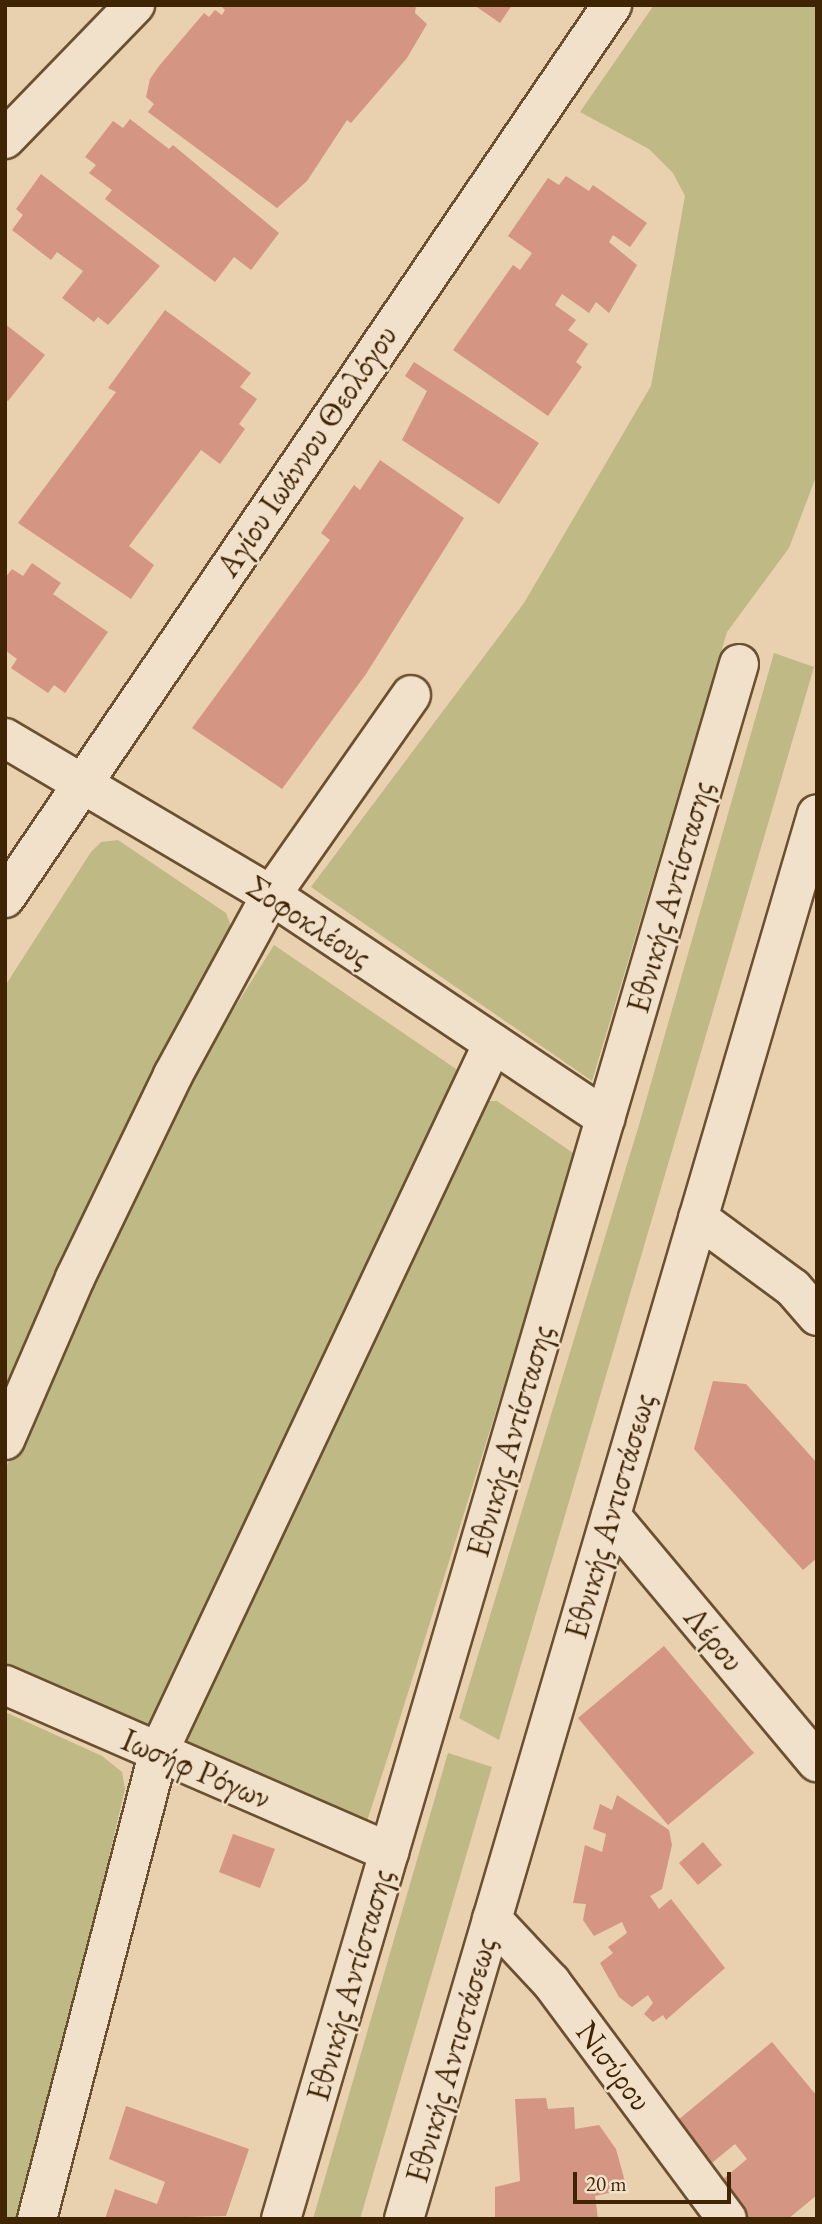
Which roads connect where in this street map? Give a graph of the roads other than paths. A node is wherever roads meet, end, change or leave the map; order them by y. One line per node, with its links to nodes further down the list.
1 (135, 5): 3 (street)
2 (612, 5): 7 (street, Αγίου Ιωάννου Θεολόγου)
3 (5, 139)
4 (739, 664): 12 (street, Εθνικής Αντίστασης)
5 (411, 695): 9 (street)
6 (5, 738): 7 (street, Σοφοκλέους)
7 (79, 785): 9 (street, Σοφοκλέους); 10 (street, Αγίου Ιωάννου Θεολόγου)
8 (817, 814): 13 (street, Εθνικής Αντιστάσεως)
9 (271, 895): 11 (street, Σοφοκλέους); 15 (street)
10 (5, 898)
11 (493, 1043): 12 (street, Σοφοκλέους); 18 (street)
12 (605, 1118): 20 (street, Εθνικής Αντίστασης)
13 (698, 1218): 14 (street); 16 (street, Εθνικής Αντιστάσεως)
14 (817, 1316)
15 (5, 1440)
16 (611, 1516): 19 (street, Λέρου); 21 (street, Εθνικής Αντιστάσεως)
17 (5, 1685): 18 (street, Ιωσήφ Ρόγων)
18 (158, 1753): 20 (street, Ιωσήφ Ρόγων); 22 (street)
19 (817, 1762)
20 (388, 1852): 23 (street, Εθνικής Αντίστασης)
21 (492, 1919): 24 (street, Εθνικής Αντιστάσεως); 25 (street, Νισύρου)
22 (37, 2219)
23 (281, 2219)
24 (404, 2219)
25 (727, 2219)

